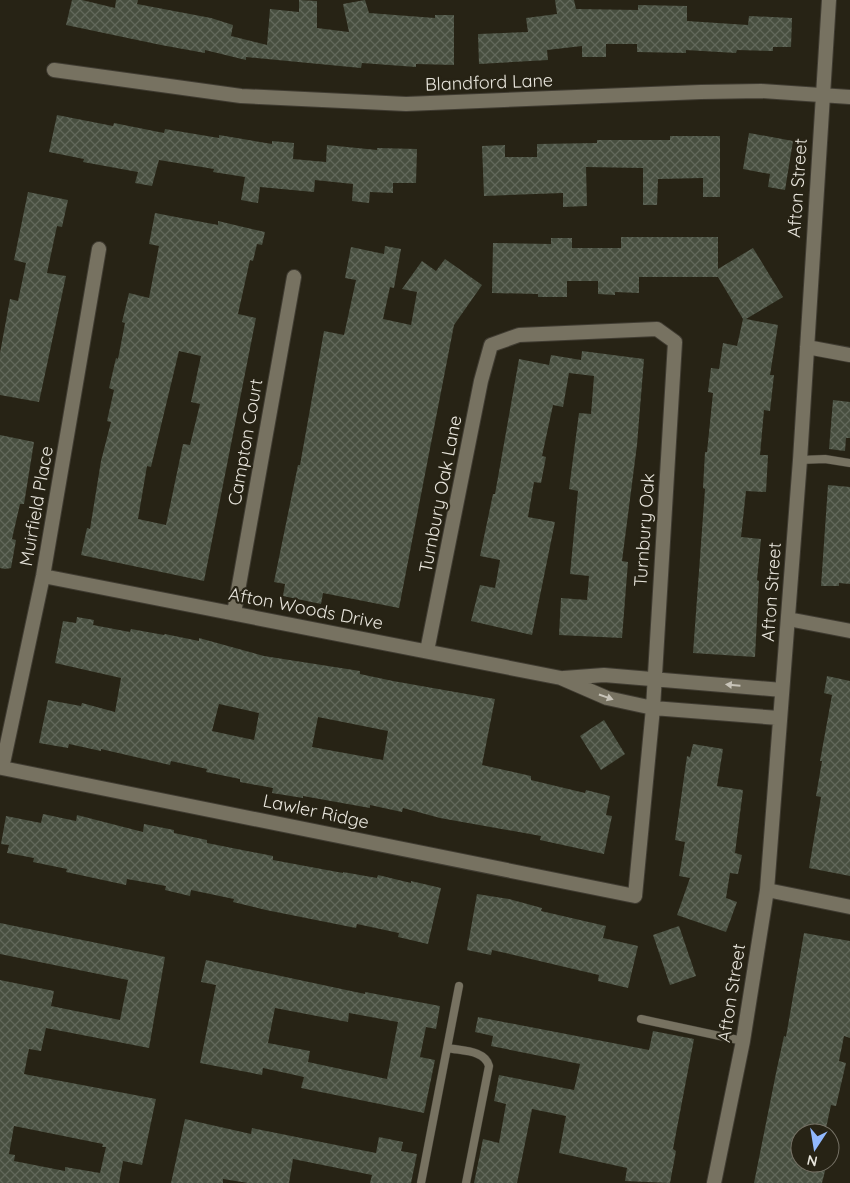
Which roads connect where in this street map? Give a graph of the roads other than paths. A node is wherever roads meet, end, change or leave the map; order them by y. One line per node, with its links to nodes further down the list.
1 (829, 0): 3 (street, Afton Street)
2 (54, 70): 3 (street, Blandford Lane)
3 (822, 93): 4 (street, Blandford Lane); 8 (street, Afton Street)
4 (850, 97)
5 (99, 249): 12 (street, Muirfield Place)
6 (294, 277): 13 (street, Campton Court)
7 (491, 345): 16 (street, Turnbury Oak Lane); 18 (street, Turnbury Oak)
8 (807, 347): 9 (street); 10 (street, Afton Street)
9 (850, 355)
10 (800, 460): 11 (lane); 14 (street, Afton Street)
11 (850, 463)
12 (43, 576): 13 (street, Afton Woods Drive); 22 (street, Muirfield Place)
13 (234, 613): 16 (street, Afton Woods Drive)
14 (788, 619): 15 (street); 19 (street, Afton Street)
15 (850, 631)
16 (427, 651): 17 (street, Afton Woods Drive)
17 (561, 678): 18 (street, Afton Woods Drive); 20 (street, Afton Woods Drive, one-way to 20)
18 (654, 678): 19 (street, Afton Woods Drive, one-way to 18); 20 (street, Turnbury Oak)
19 (782, 690): 21 (street, Afton Street)
20 (653, 708): 21 (street, Afton Woods Drive); 24 (street, Turnbury Oak)
21 (779, 718): 23 (street, Afton Street)
22 (2, 768): 24 (street, Lawler Ridge)
23 (767, 890): 25 (street); 28 (street, Afton Street)
24 (622, 893)
25 (850, 906)
26 (460, 986): 29 (lane)
27 (641, 1019): 28 (lane)
28 (743, 1041): 32 (street, Afton Street)
29 (448, 1048): 30 (lane); 31 (lane)
30 (421, 1183)
31 (466, 1183)
32 (714, 1183)

